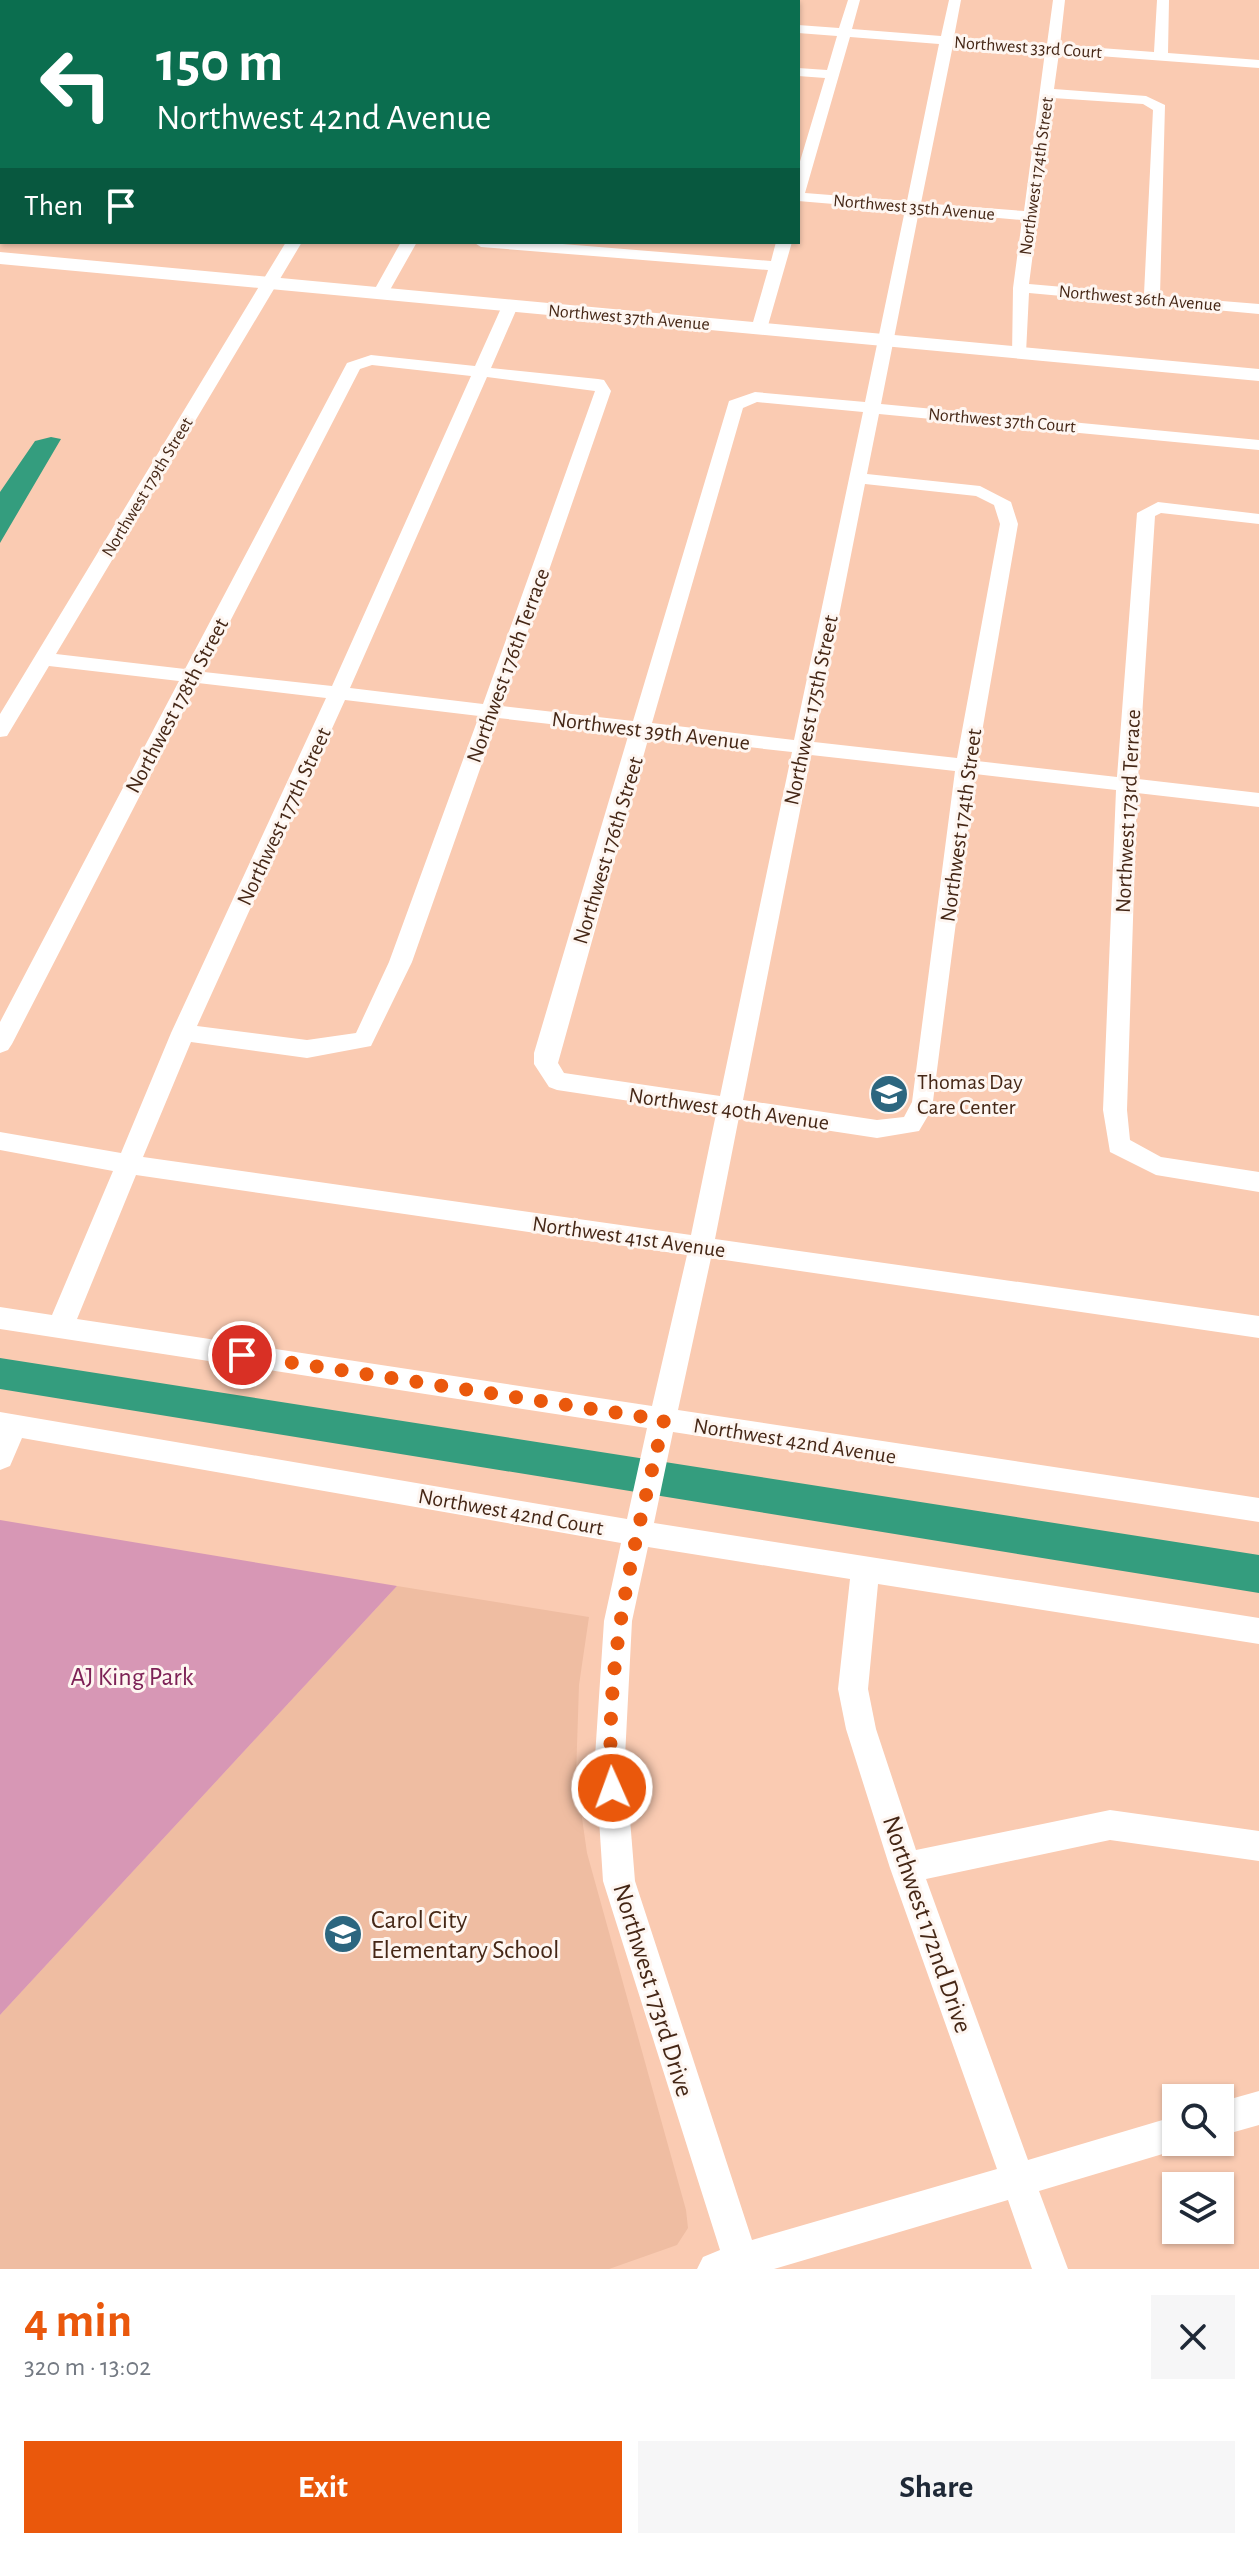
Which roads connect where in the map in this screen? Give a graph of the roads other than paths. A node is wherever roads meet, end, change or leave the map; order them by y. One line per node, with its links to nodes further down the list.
1 (854, 0): 6 (street)
2 (955, 0): 7 (street, Northwest 175th Street)
3 (1059, 0): 8 (street, Northwest 174th Street)
4 (1163, 0): 9 (street)
5 (800, 29): 6 (street, Northwest 33rd Court)
6 (845, 33): 7 (street, Northwest 33rd Court); 12 (street)
7 (947, 41): 8 (street, Northwest 33rd Court); 16 (street, Northwest 175th Street)
8 (1054, 49): 9 (street, Northwest 33rd Court); 13 (street, Northwest 174th Street)
9 (1161, 56): 10 (street, Northwest 33rd Court)
10 (1259, 64)
11 (800, 72): 12 (street)
12 (833, 74): 14 (street)
13 (1047, 93): 17 (street, Northwest 174th Street); 28 (street)
14 (800, 188)
15 (800, 195): 16 (street, Northwest 35th Avenue)
16 (913, 207): 17 (street, Northwest 35th Avenue); 32 (street, Northwest 175th Street)
17 (1030, 216): 26 (street, Northwest 174th Street)
18 (293, 244): 25 (street, Northwest 179th Street)
19 (408, 244): 27 (street)
20 (783, 244): 24 (street)
21 (533, 245): 22 (street)
22 (656, 249): 24 (street)
23 (0, 258): 25 (main road, Northwest 37th Avenue)
24 (777, 266): 31 (street)
25 (269, 283): 27 (main road, Northwest 37th Avenue); 41 (street, Northwest 179th Street)
26 (1021, 288): 28 (street, Northwest 36th Avenue); 33 (street, Northwest 174th Street)
27 (380, 294): 29 (main road, Northwest 37th Avenue)
28 (1152, 299): 30 (street, Northwest 36th Avenue)
29 (510, 306): 31 (main road, Northwest 37th Avenue); 34 (street, Northwest 177th Street)
30 (1259, 309)
31 (759, 329): 32 (main road, Northwest 37th Avenue)
32 (886, 341): 33 (main road, Northwest 37th Avenue); 37 (street, Northwest 175th Street)
33 (1018, 353): 35 (main road, Northwest 37th Avenue)
34 (481, 371): 42 (street, Northwest 178th Street); 43 (street, Northwest 177th Street); 44 (street, Northwest 176th Terrace)
35 (1259, 375)
36 (745, 399): 37 (street, Northwest 37th Court); 45 (street, Northwest 176th Street)
37 (872, 408): 38 (street, Northwest 37th Court); 39 (street, Northwest 175th Street)
38 (1259, 445)
39 (857, 478): 47 (street, Northwest 175th Street); 48 (street, Northwest 174th Street)
40 (1259, 519): 49 (street, Northwest 173rd Terrace)
41 (43, 659): 42 (street, Northwest 39th Avenue); 46 (street, Northwest 179th Street)
42 (190, 676): 43 (street, Northwest 39th Avenue); 52 (street, Northwest 178th Street)
43 (338, 694): 44 (street, Northwest 39th Avenue); 51 (street, Northwest 177th Street)
44 (491, 711): 45 (street, Northwest 39th Avenue); 51 (street, Northwest 176th Terrace)
45 (643, 729): 47 (street, Northwest 39th Avenue); 53 (street, Northwest 176th Street)
46 (0, 731)
47 (802, 749): 48 (street, Northwest 39th Avenue); 54 (street, Northwest 175th Street)
48 (966, 767): 49 (street, Northwest 39th Avenue); 55 (street, Northwest 174th Street)
49 (1127, 785): 50 (street, Northwest 39th Avenue); 58 (street, Northwest 173rd Terrace)
50 (1259, 800)
51 (183, 1033): 57 (street, Northwest 177th Street)
52 (0, 1044)
53 (550, 1075): 54 (street, Northwest 40th Avenue)
54 (728, 1108): 55 (street, Northwest 40th Avenue); 59 (street, Northwest 175th Street)
55 (911, 1125)
56 (0, 1141): 57 (street, Northwest 41st Avenue)
57 (128, 1164): 59 (street, Northwest 41st Avenue); 62 (street, Northwest 177th Street)
58 (1259, 1182)
59 (701, 1247): 61 (street, Northwest 41st Avenue); 63 (street, Northwest 175th Street)
60 (0, 1318): 62 (street, Northwest 42nd Avenue)
61 (1259, 1327)
62 (60, 1328): 63 (street, Northwest 42nd Avenue)
63 (664, 1420): 66 (street, Northwest 42nd Avenue); 67 (street, Northwest 173rd Drive)
64 (7, 1424): 65 (street); 67 (street, Northwest 42nd Court)
65 (0, 1458)
66 (1259, 1510)
67 (641, 1523): 68 (street, Northwest 42nd Court); 76 (street, Northwest 173rd Drive)
68 (865, 1570): 69 (street, Northwest 42nd Court); 71 (street, Northwest 172nd Drive)
69 (1259, 1631)
70 (1259, 1846): 71 (street)
71 (906, 1868): 75 (street, Northwest 172nd Drive)
72 (1259, 2108): 73 (street)
73 (1234, 2115)
74 (1162, 2137): 75 (street)
75 (1020, 2180): 76 (street); 77 (street, Northwest 172nd Drive)
76 (734, 2266)
77 (1050, 2269)

